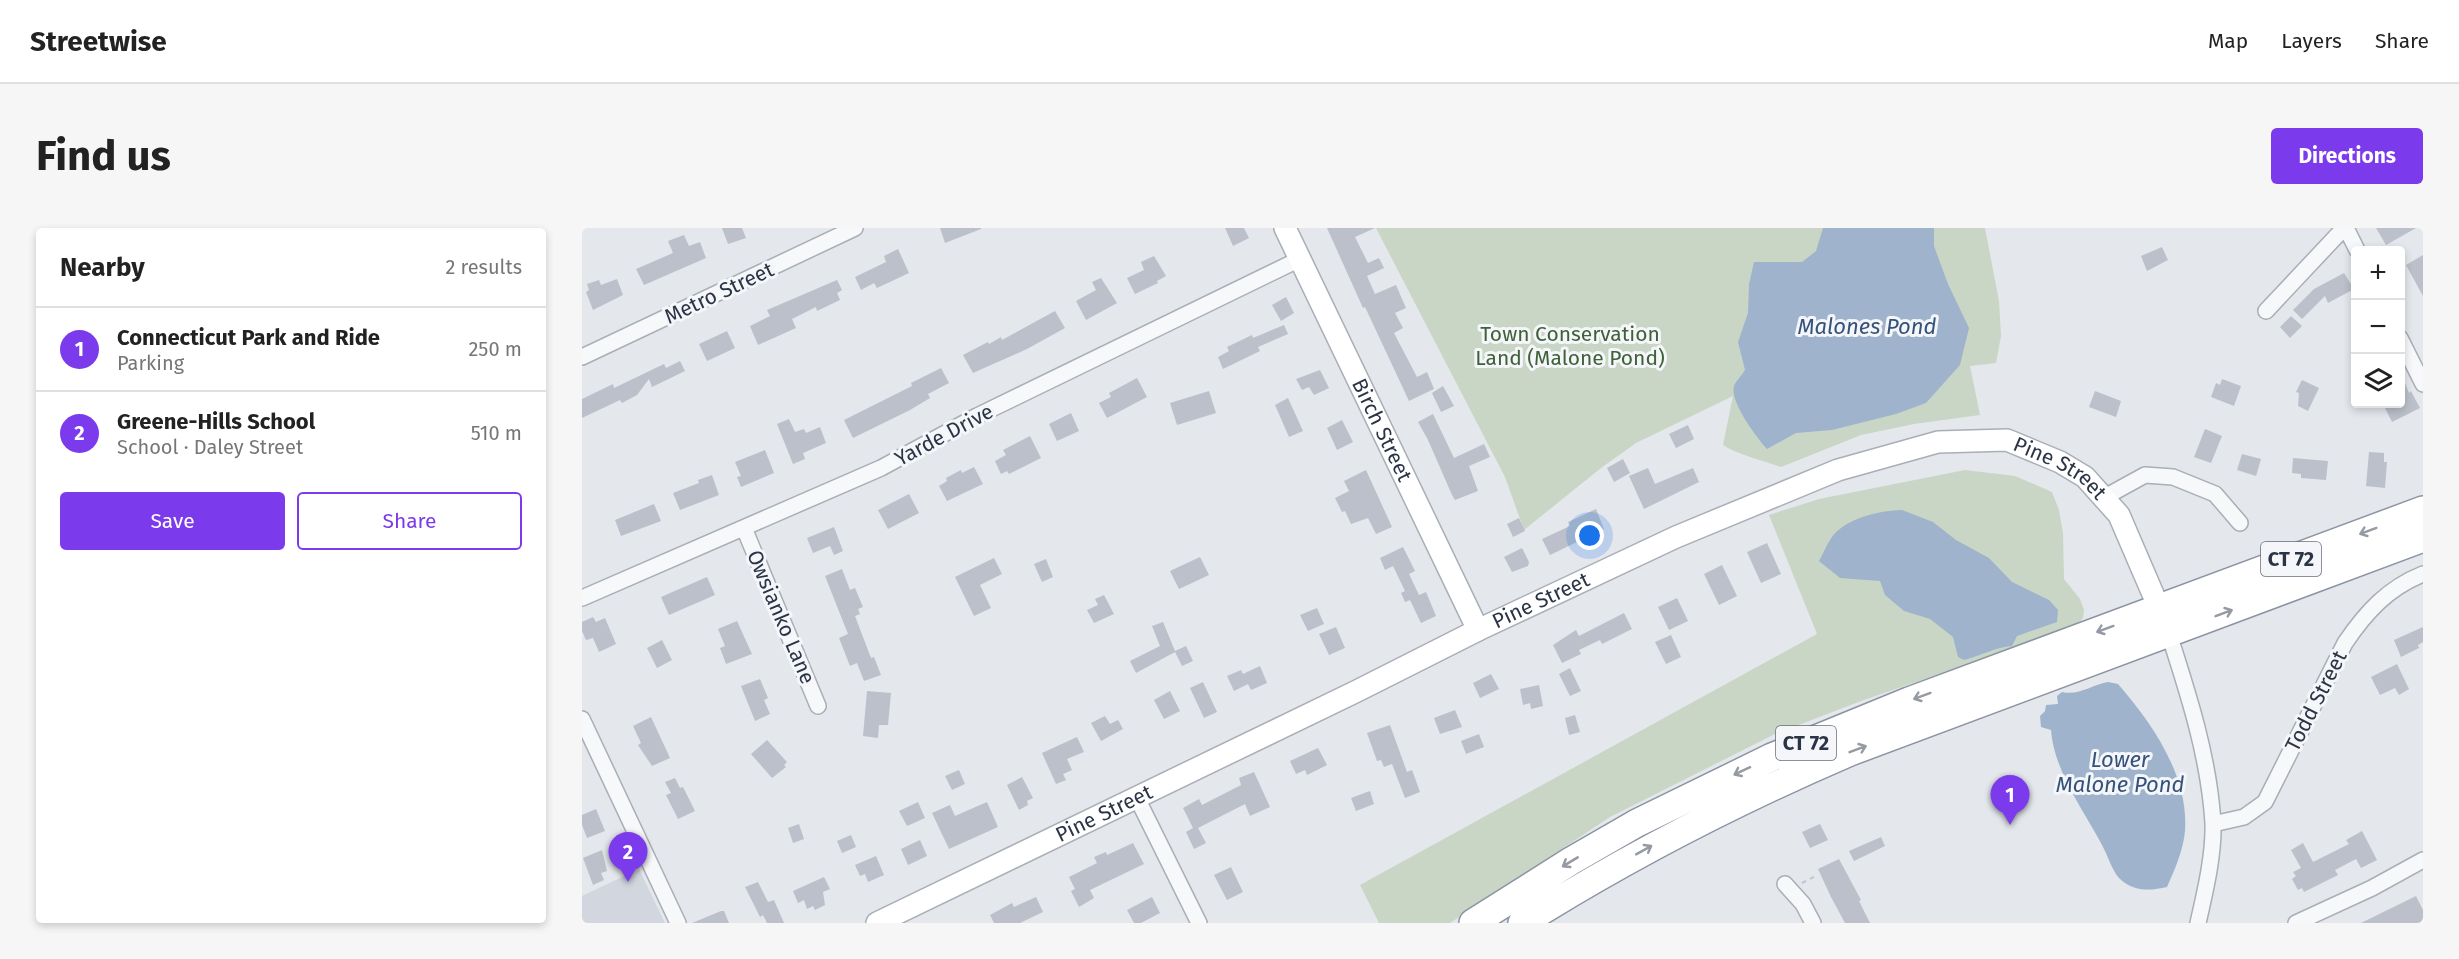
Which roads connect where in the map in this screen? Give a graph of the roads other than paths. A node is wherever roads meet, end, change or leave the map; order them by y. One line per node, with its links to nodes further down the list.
1 (855, 228): 8 (street, Metro Street)
2 (1285, 228): 5 (main road, Birch Street)
3 (2345, 228): 4 (street); 6 (street)
4 (2355, 246)
5 (1300, 260): 13 (street, Yarde Drive); 18 (main road, Birch Street)
6 (2266, 310)
7 (2405, 348): 9 (street)
8 (582, 357)
9 (2423, 384)
10 (2104, 497): 12 (street); 17 (main road, Pine Street); 18 (main road, Pine Street)
11 (2423, 510): 17 (highway, CT 72, one-way to 17)
12 (2240, 523)
13 (744, 528): 16 (street, Yarde Drive); 20 (street, Owsianko Lane)
14 (2423, 538): 19 (highway, CT 72, one-way to 14)
15 (2423, 574): 23 (street, Todd Street)
16 (582, 598)
17 (2160, 609): 19 (main road, Pine Street); 30 (highway, CT 72, one-way to 30)
18 (1478, 630): 22 (main road, Pine Street)
19 (2169, 634): 23 (street); 31 (highway, CT 72, one-way to 19)
20 (818, 706)
21 (582, 719): 27 (street)
22 (1137, 798): 28 (main road, Pine Street); 29 (street)
23 (2213, 824): 26 (street)
24 (2423, 860): 33 (street)
25 (1785, 884): 32 (street)
26 (2200, 922)
27 (678, 923)
28 (877, 923)
29 (1199, 923)
30 (1473, 923)
31 (1522, 923)
32 (1813, 923)
33 (2296, 923)

